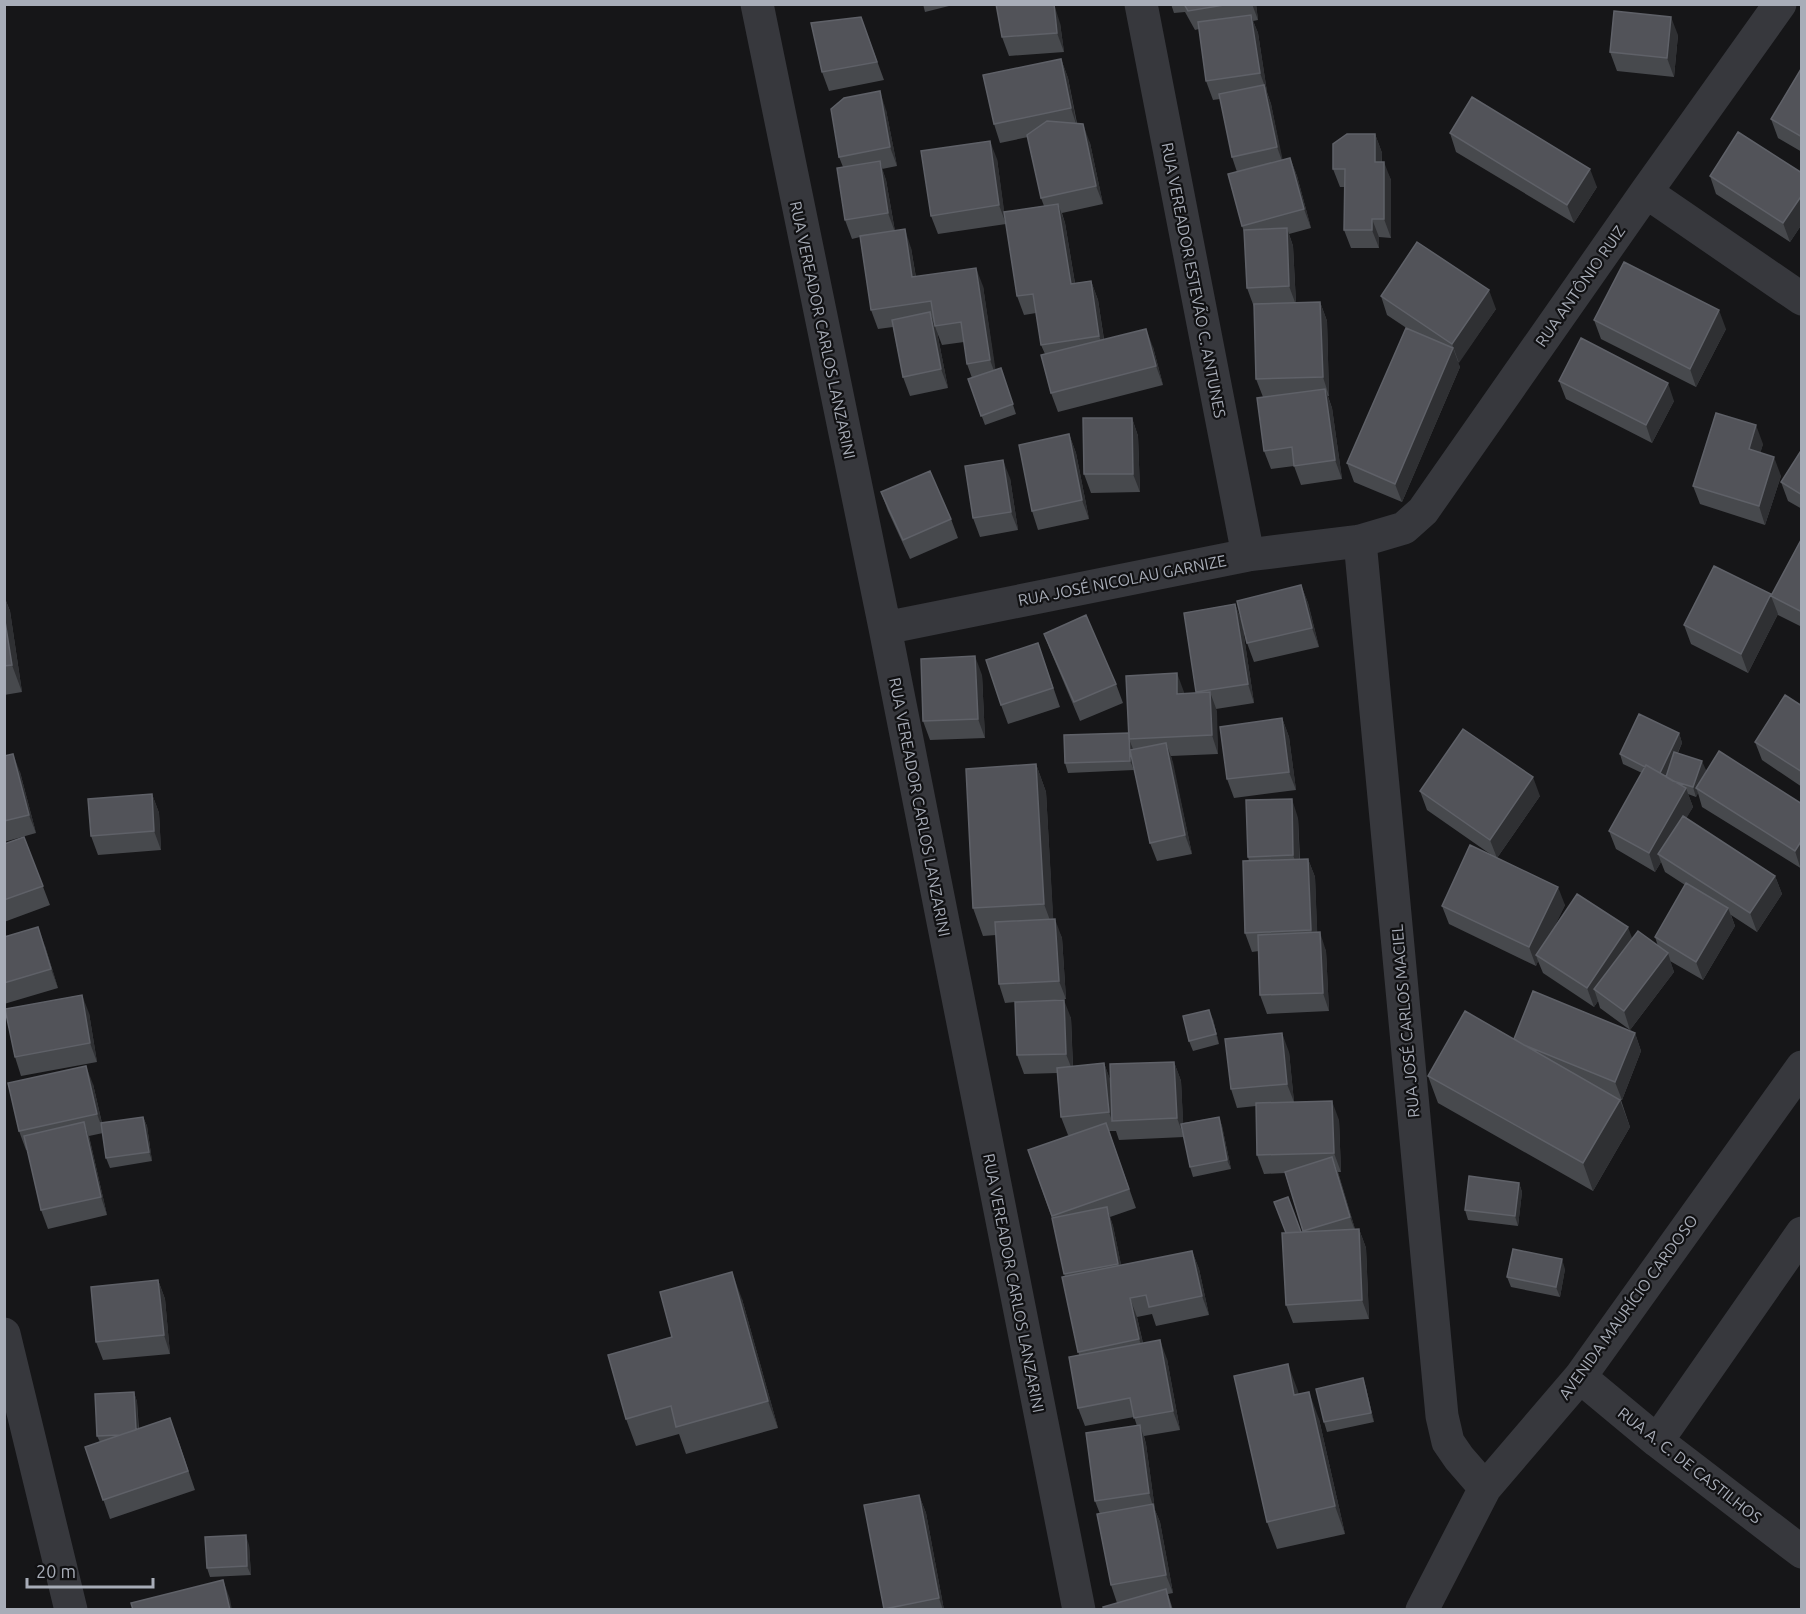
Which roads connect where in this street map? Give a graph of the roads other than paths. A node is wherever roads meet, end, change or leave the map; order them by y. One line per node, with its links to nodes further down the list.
1 (757, 4): 8 (street, RUA VEREADOR CARLOS LANZARINI)
2 (1141, 4): 7 (street, RUA VEREADOR ESTEVÃO C. ANTUNES)
3 (1780, 4): 4 (street, RUA ANTÔNIO RUIZ)
4 (1646, 192): 5 (street); 6 (street, RUA ANTÔNIO RUIZ)
5 (1802, 299)
6 (1360, 541): 7 (street, RUA JOSÉ NICOLAU GARNIZE); 14 (street, RUA JOSÉ CARLOS MACIEL)
7 (1248, 555): 8 (street, RUA JOSÉ NICOLAU GARNIZE)
8 (885, 628): 17 (street, RUA VEREADOR CARLOS LANZARINI)
9 (1802, 1067): 12 (street, AVENIDA MAURÍCIO CARDOSO)
10 (1802, 1233): 13 (street)
11 (4, 1334): 16 (street)
12 (1580, 1377): 13 (street, RUA A. C. DE CASTILHOS); 14 (street, AVENIDA MAURÍCIO CARDOSO)
13 (1657, 1441): 15 (street, RUA A. C. DE CASTILHOS)
14 (1485, 1488): 18 (street, AVENIDA MAURÍCIO CARDOSO)
15 (1802, 1551)
16 (70, 1610)
17 (1079, 1610)
18 (1422, 1610)

